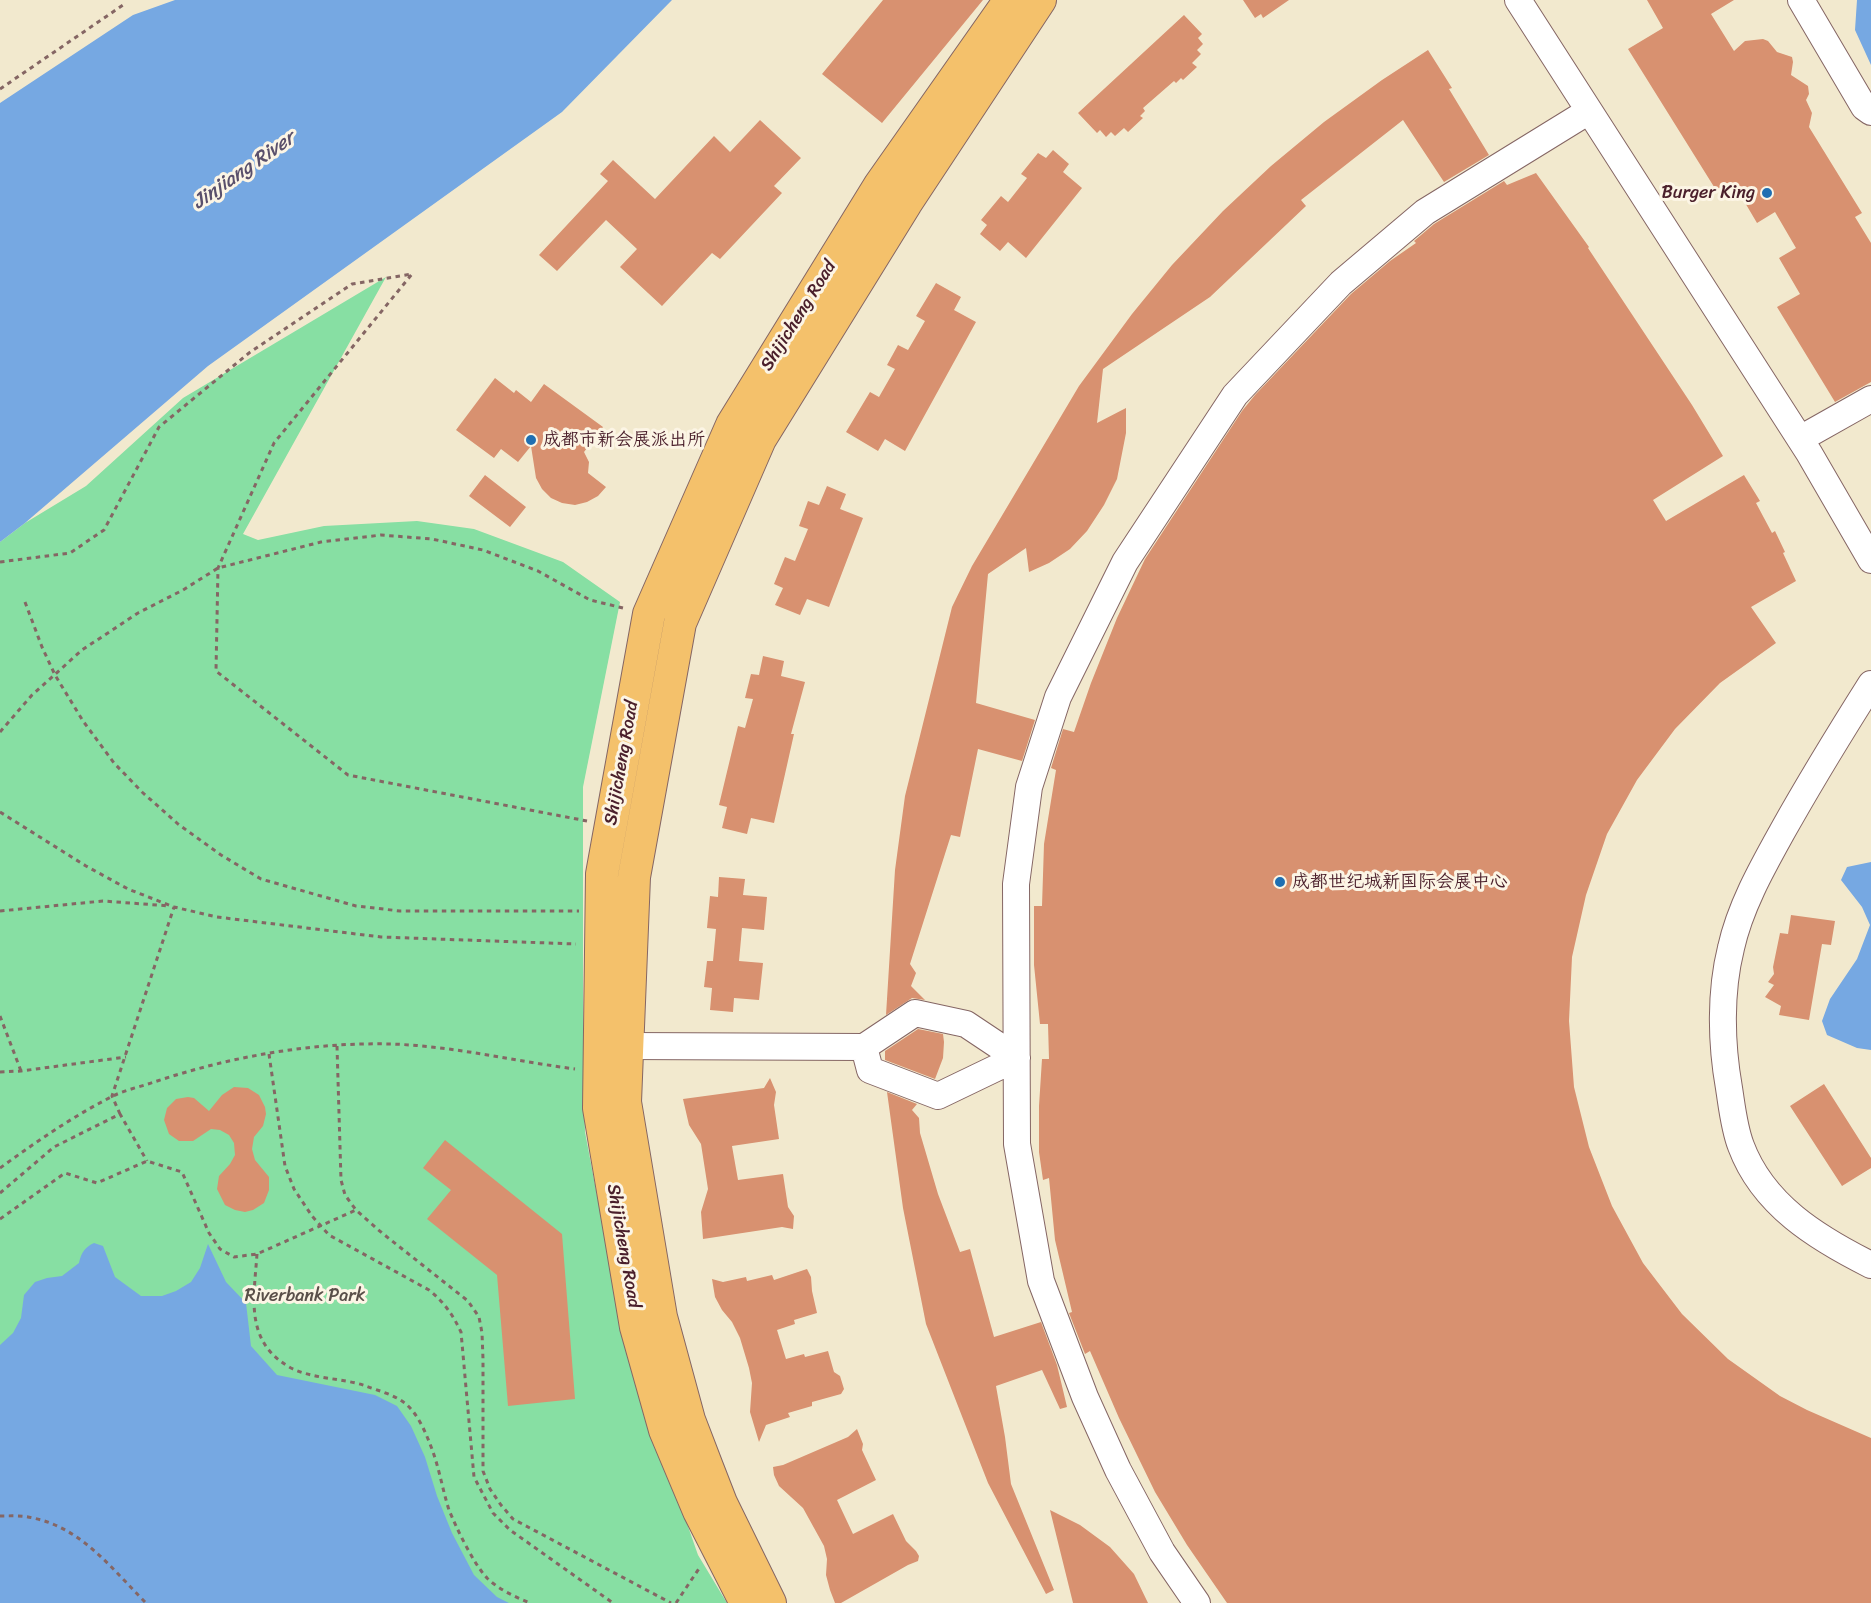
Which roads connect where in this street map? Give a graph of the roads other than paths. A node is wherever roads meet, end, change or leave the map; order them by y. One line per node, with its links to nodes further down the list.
1 (1010, 0): 15 (main road, Shijicheng Road)
2 (1040, 0): 11 (main road, Shijicheng Road)
3 (1518, 0): 6 (street)
4 (1801, 0): 5 (street)
5 (1867, 109)
6 (1589, 111): 8 (street); 13 (street)
7 (1871, 399): 8 (street)
8 (1800, 439): 9 (street)
9 (1871, 560)
10 (1871, 684): 14 (street)
11 (627, 1046): 12 (street); 16 (main road, Shijicheng Road)
12 (864, 1047): 13 (street); 13 (street)
13 (1017, 1058): 17 (street)
14 (1871, 1265)
15 (746, 1603)
16 (770, 1603)
17 (1197, 1603)

